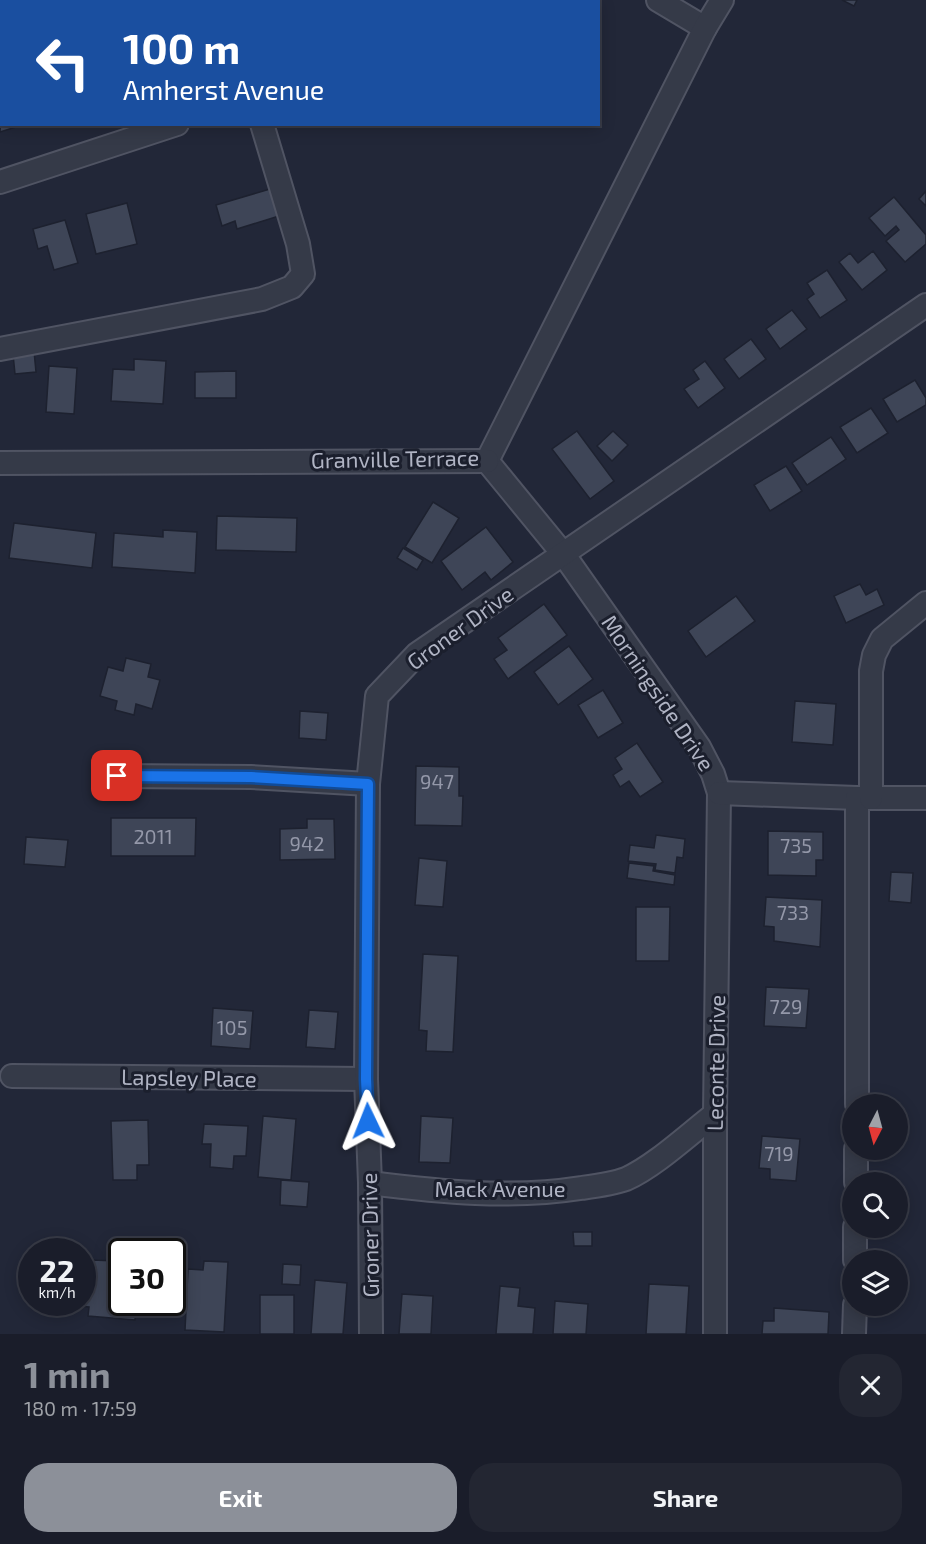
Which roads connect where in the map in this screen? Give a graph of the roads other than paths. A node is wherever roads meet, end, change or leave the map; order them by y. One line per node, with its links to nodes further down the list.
1 (658, 0): 3 (street)
2 (722, 0): 3 (street, Granville Terrace)
3 (705, 28): 9 (street, Granville Terrace)
4 (171, 126): 6 (street)
5 (263, 126): 8 (street)
6 (0, 182)
7 (926, 305): 11 (street, Groner Drive)
8 (0, 349)
9 (487, 461): 10 (street, Granville Terrace); 11 (street, Morningside Drive)
10 (0, 463)
11 (564, 555): 14 (street, Groner Drive); 15 (street, Morningside Drive)
12 (926, 603): 16 (street)
13 (117, 776): 14 (street)
14 (368, 784): 19 (street, Groner Drive)
15 (718, 793): 16 (street, Morningside Drive); 21 (street, Leconte Drive)
16 (864, 798): 17 (street, Morningside Drive); 20 (street)
17 (926, 798)
18 (12, 1076): 19 (street, Lapsley Place)
19 (366, 1079): 22 (street, Groner Drive)
20 (857, 1094)
21 (715, 1114): 22 (street, Mack Avenue); 25 (street, Leconte Drive)
22 (370, 1183): 24 (street, Groner Drive)
23 (855, 1316): 26 (street)
24 (371, 1334)
25 (715, 1334)
26 (854, 1334)

